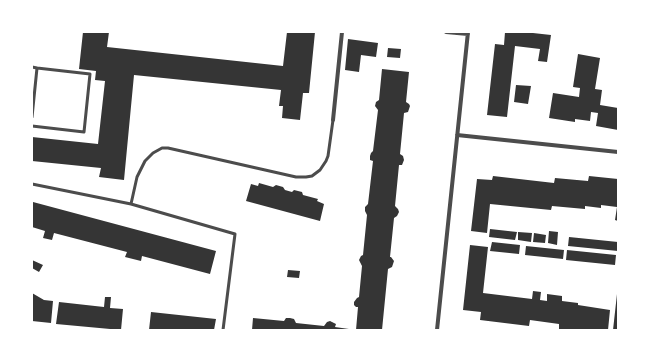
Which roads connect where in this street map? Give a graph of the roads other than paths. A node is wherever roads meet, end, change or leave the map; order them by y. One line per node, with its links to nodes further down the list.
1 (342, 32): 7 (street)
2 (446, 32): 3 (street)
3 (468, 33): 9 (street)
4 (32, 67): 5 (lane)
5 (37, 68): 6 (lane); 8 (lane)
6 (32, 117)
7 (333, 120): 12 (lane)
8 (32, 126)
9 (457, 135): 10 (street); 14 (street)
10 (618, 152)
11 (32, 184): 12 (lane)
12 (131, 204): 13 (lane)
13 (223, 330)
14 (437, 330)

